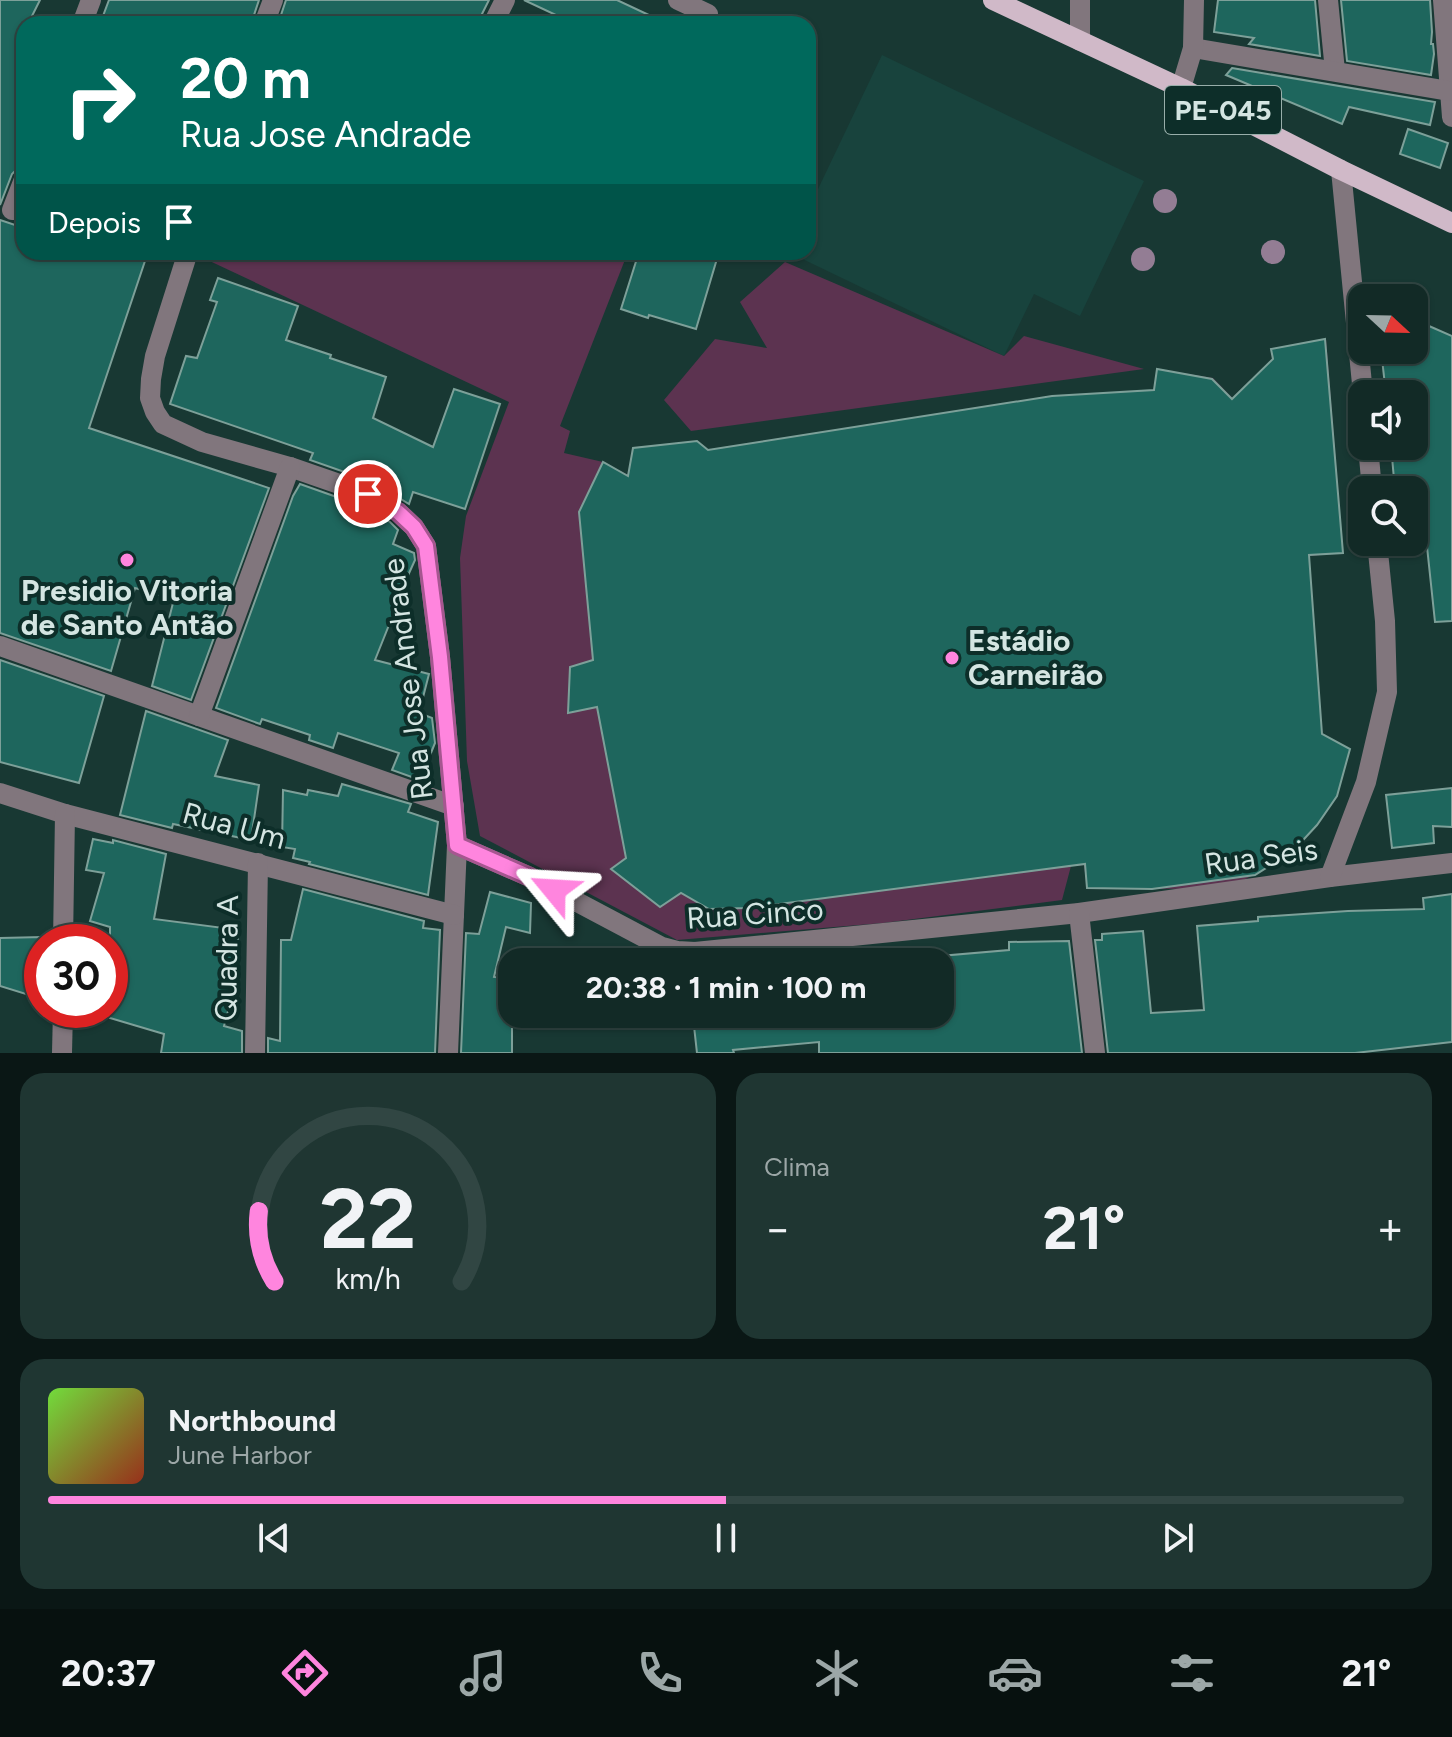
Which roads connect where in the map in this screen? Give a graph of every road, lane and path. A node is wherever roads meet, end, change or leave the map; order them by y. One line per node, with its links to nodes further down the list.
1 (678, 0): 7 (street)
2 (993, 0): 8 (main road, PE-045)
3 (1080, 0): 8 (street)
4 (1194, 0): 9 (street)
5 (1328, 0): 10 (street)
6 (1443, 0): 12 (street)
7 (708, 14)
8 (1080, 41): 11 (main road, PE-045)
9 (1193, 48): 10 (street); 11 (street)
10 (1335, 71): 12 (street)
11 (1181, 88): 14 (main road, PE-045)
12 (1449, 91): 13 (street)
13 (1452, 117)
14 (1341, 170): 17 (main road, PE-045); 19 (street)
15 (16, 200): 16 (street)
16 (12, 210)
17 (1452, 223)
18 (185, 260): 20 (street, Rua Jose Andrade)
19 (1362, 380)
20 (290, 467): 23 (street); 25 (street, Rua Jose Andrade)
21 (1378, 556): 30 (street)
22 (0, 646): 23 (street)
23 (199, 716): 25 (street)
24 (0, 793): 26 (street, Rua Um)
25 (454, 806): 27 (street, Rua Jose Andrade)
26 (65, 814): 28 (street, Rua Um); 33 (street)
27 (457, 845): 31 (street, Rua Cinco); 32 (street, Rua Jose Andrade)
28 (258, 863): 32 (street, Rua Um); 36 (street, Quadra A)
29 (1452, 863): 30 (street, Rua Seis)
30 (1330, 877): 31 (street, Rua Seis)
31 (1079, 913): 38 (street)
32 (454, 915): 37 (street, Rua Jose Andrade)
33 (63, 924)
34 (63, 1028): 35 (street)
35 (62, 1053)
36 (255, 1053)
37 (448, 1053)
38 (1095, 1053)

